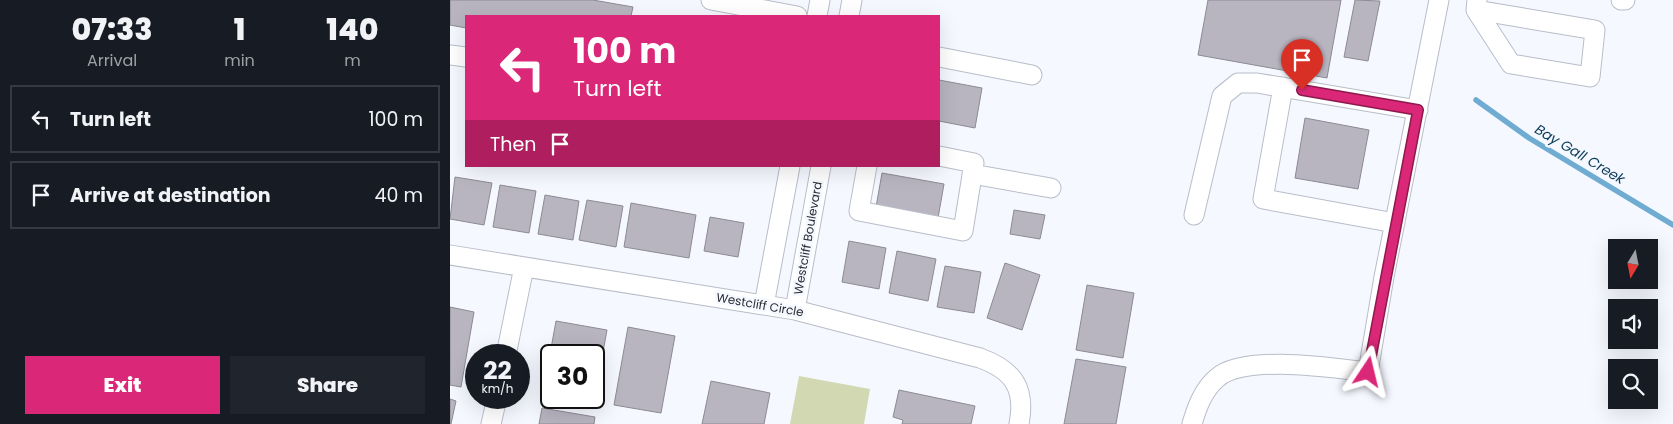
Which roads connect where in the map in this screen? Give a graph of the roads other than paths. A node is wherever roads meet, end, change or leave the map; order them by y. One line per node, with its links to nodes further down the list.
1 (711, 0): 8 (street)
2 (820, 0): 10 (street)
3 (852, 0): 11 (street)
4 (1440, 0): 17 (street)
5 (1621, 0): 6 (street)
6 (1625, 0)
7 (1476, 5): 7 (street)
8 (772, 14): 9 (street)
9 (784, 15)
10 (817, 15)
11 (849, 15)
12 (450, 55): 13 (street)
13 (465, 57)
14 (940, 57): 15 (street)
15 (1032, 75)
16 (1283, 87): 17 (street); 24 (street); 25 (street)
17 (1418, 110): 25 (street)
18 (940, 156): 22 (street)
19 (790, 167): 28 (street)
20 (822, 167): 29 (street, Westcliff Boulevard)
21 (867, 167): 22 (street)
22 (972, 174): 23 (street)
23 (1051, 188)
24 (1194, 215)
25 (1395, 224): 34 (street)
26 (450, 255): 27 (street, Westcliff Circle)
27 (524, 267): 28 (street, Westcliff Circle); 30 (street)
28 (764, 305): 29 (street, Westcliff Circle)
29 (795, 310): 33 (street, Westcliff Circle)
30 (508, 344)
31 (495, 409): 32 (street)
32 (492, 424)
33 (1019, 424)
34 (1192, 424)

